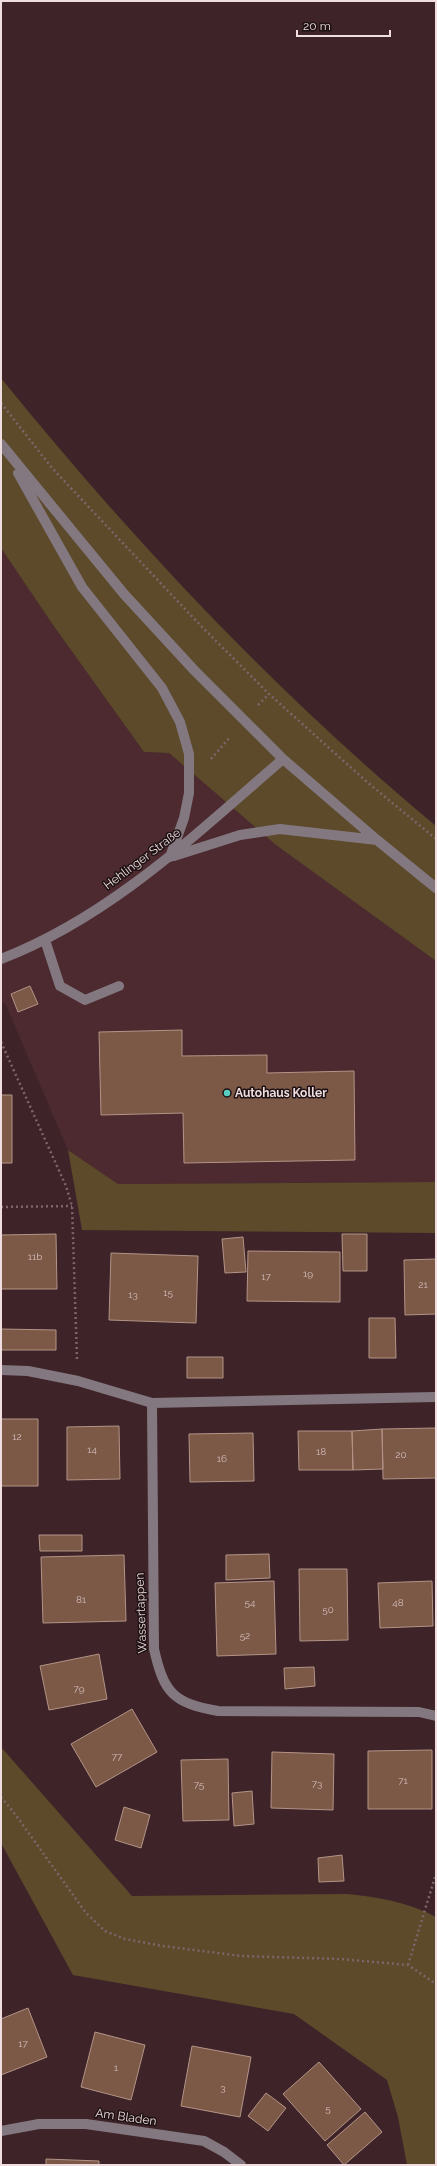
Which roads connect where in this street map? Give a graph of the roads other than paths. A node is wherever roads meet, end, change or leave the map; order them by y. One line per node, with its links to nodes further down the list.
1 (3, 448): 2 (street); 4 (street)
2 (283, 758): 3 (street); 4 (street, Hehlinger Straße)
3 (377, 840): 4 (street); 5 (street)
4 (170, 857): 6 (street, Hehlinger Straße)
5 (436, 888)
6 (45, 940): 7 (street, Hehlinger Straße); 8 (street)
7 (1, 959)
8 (119, 986)
9 (1, 1370): 11 (street)
10 (436, 1397): 11 (street)
11 (152, 1403): 12 (street, Wassertappen)
12 (436, 1716)
13 (1, 2131): 14 (street, Am Bladen)
14 (240, 2165)

